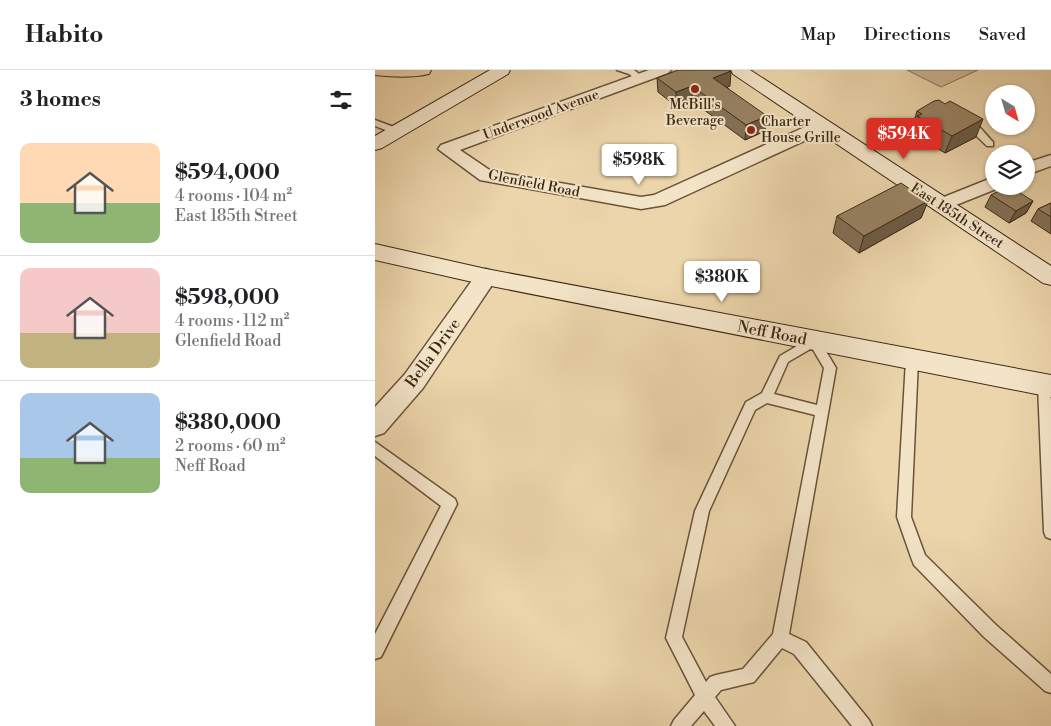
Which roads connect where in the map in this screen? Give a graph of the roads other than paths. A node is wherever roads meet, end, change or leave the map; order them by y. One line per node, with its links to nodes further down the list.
1 (375, 70): 2 (highway)
2 (423, 70)
3 (502, 70): 13 (street)
4 (621, 70): 7 (lane)
5 (663, 70): 7 (street, Underwood Avenue)
6 (739, 70): 11 (street, East 185th Street)
7 (641, 78): 16 (street, Underwood Avenue)
8 (955, 112): 15 (lane)
9 (905, 122): 12 (lane)
10 (375, 123): 13 (lane)
11 (823, 126): 16 (street, Glenfield Road); 20 (street, East 185th Street)
12 (889, 130)
13 (396, 131): 14 (street)
14 (375, 144)
15 (990, 144)
16 (447, 149)
17 (1051, 160): 18 (street)
18 (1035, 166)
19 (985, 188): 20 (street)
20 (941, 205): 23 (street, East 185th Street)
21 (375, 252): 22 (street, Neff Road)
22 (486, 277): 24 (street, Neff Road); 29 (street, Bella Drive)
23 (1051, 277)
24 (813, 341): 25 (street, Neff Road); 27 (lane); 28 (lane)
25 (912, 360): 26 (street, Neff Road); 35 (lane)
26 (1047, 385): 31 (lane)
27 (766, 397): 28 (lane); 36 (lane)
28 (822, 412): 33 (lane)
29 (375, 425)
30 (375, 448): 34 (lane)
31 (1049, 448): 32 (lane)
32 (1051, 532)
33 (780, 638): 36 (lane); 39 (lane)
34 (375, 651)
35 (1051, 685)
36 (705, 698): 37 (lane); 38 (lane)
37 (680, 726)
38 (726, 726)
39 (863, 726)

